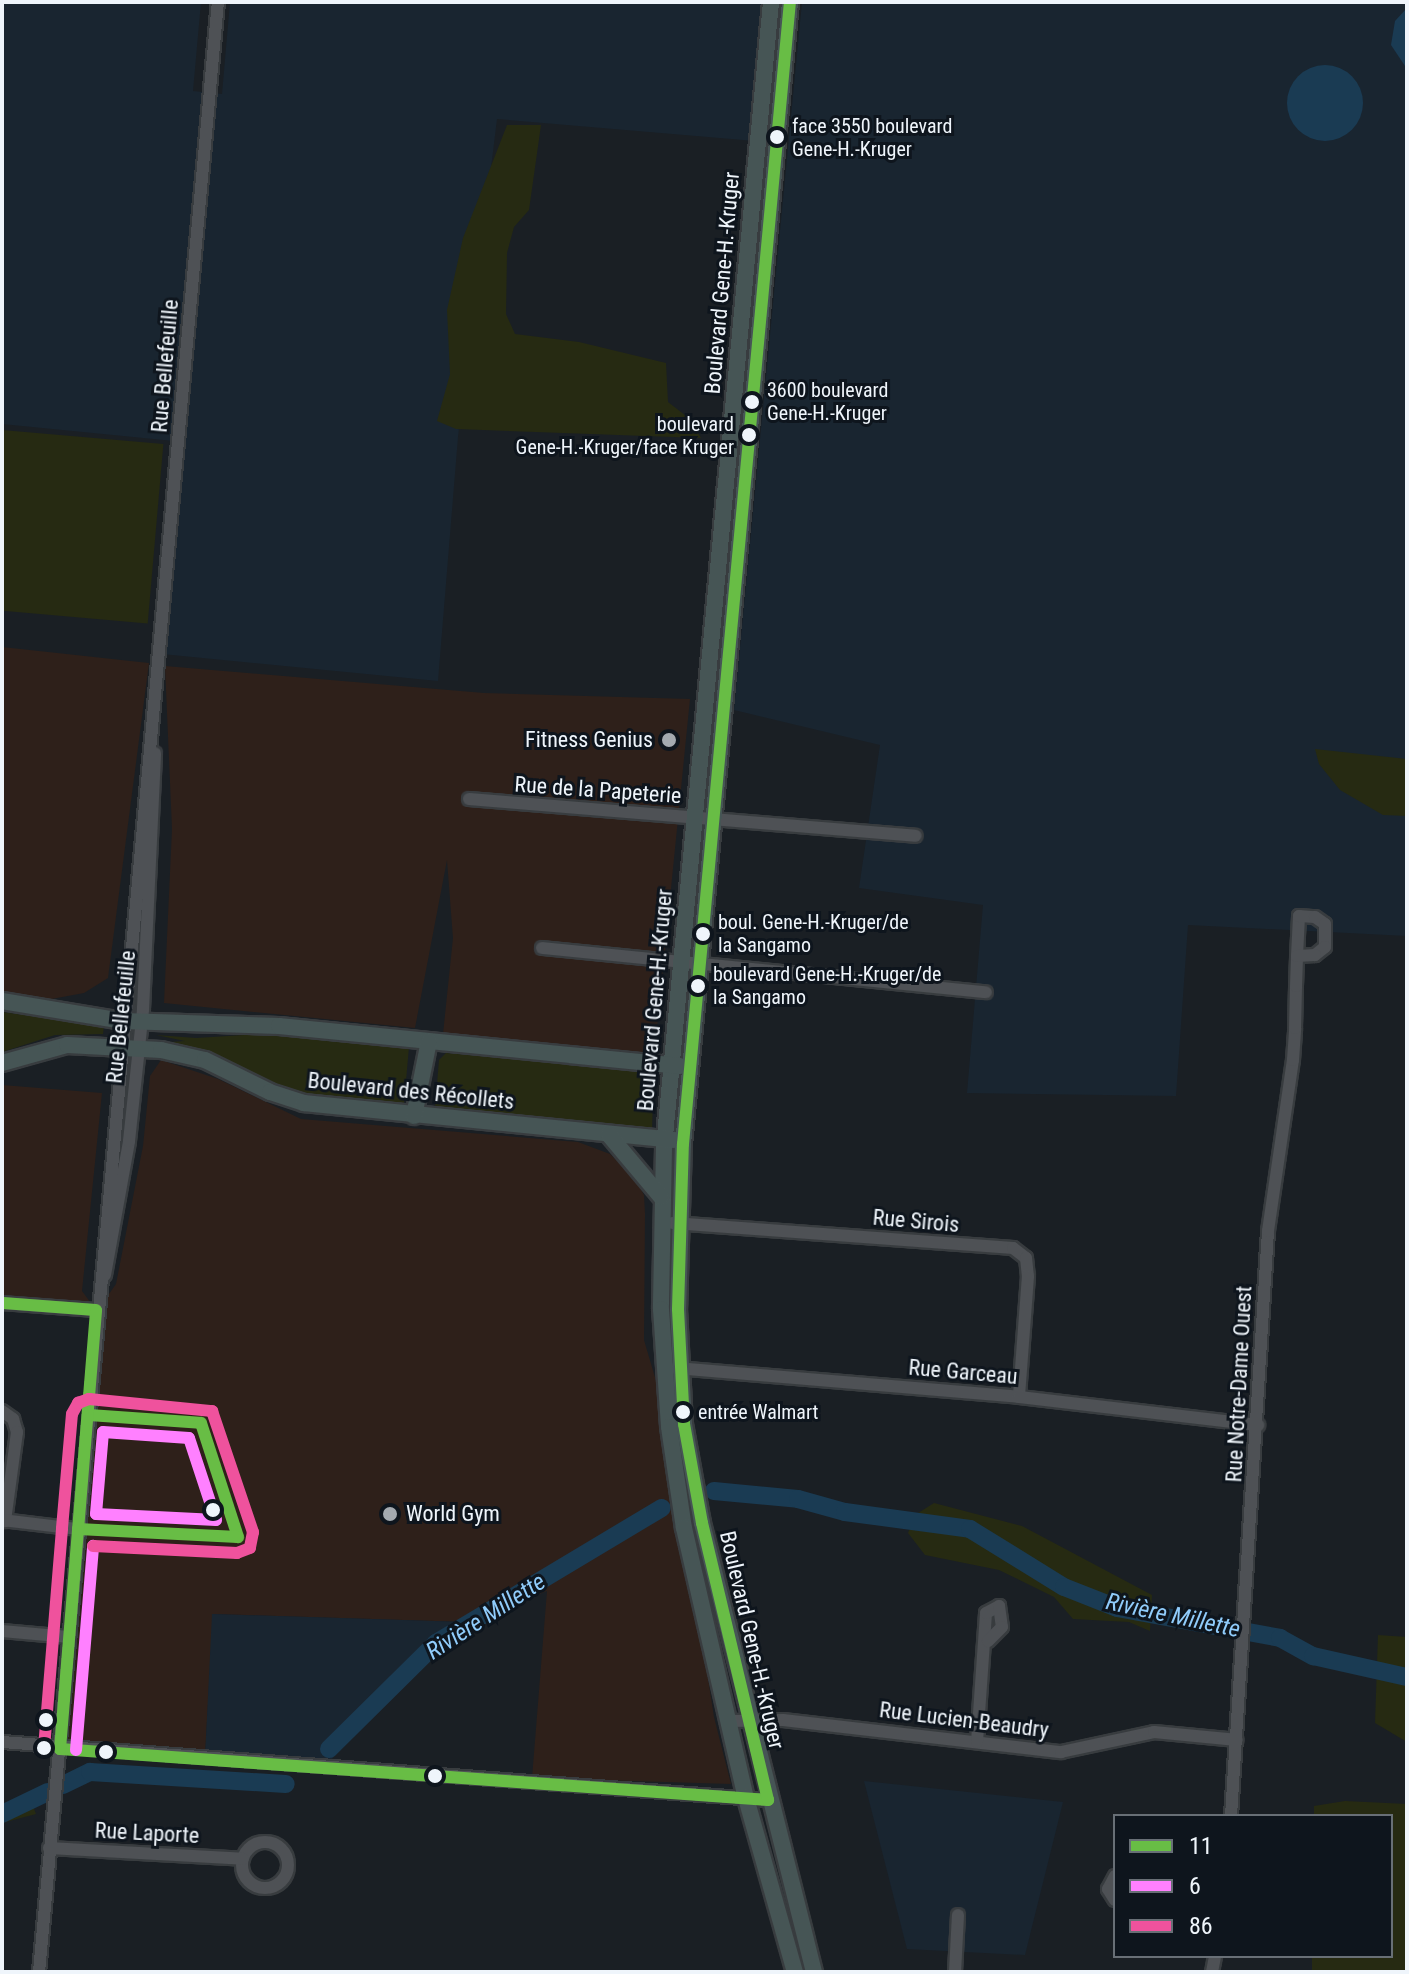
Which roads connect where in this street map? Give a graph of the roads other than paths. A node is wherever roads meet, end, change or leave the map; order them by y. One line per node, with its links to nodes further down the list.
1 (218, 2): 6 (street, Rue Bellefeuille)
2 (771, 2): 4 (main road, Boulevard Gene-H.-Kruger)
3 (790, 2): 5 (main road, Boulevard Gene-H.-Kruger)
4 (769, 21): 5 (street); 8 (main road, Boulevard Gene-H.-Kruger)
5 (788, 23): 9 (main road, Boulevard Gene-H.-Kruger)
6 (151, 734): 17 (street, Rue Bellefeuille); 18 (street, Rue Bellefeuille)
7 (469, 799): 8 (street, Rue de la Papeterie)
8 (693, 817): 9 (street, Rue de la Papeterie); 13 (main road, Boulevard Gene-H.-Kruger)
9 (711, 817): 10 (street, Rue de la Papeterie); 14 (main road, Boulevard Gene-H.-Kruger)
10 (915, 836)
11 (542, 948): 13 (street)
12 (1297, 956): 12 (street, Rue Notre-Dame Ouest); 36 (street, Rue Notre-Dame Ouest)
13 (681, 963): 14 (street); 22 (main road, Boulevard Gene-H.-Kruger)
14 (699, 966): 15 (street); 23 (main road, Boulevard Gene-H.-Kruger)
15 (986, 992)
16 (2, 1001): 17 (main road)
17 (123, 1021): 18 (main road); 20 (street, Rue Bellefeuille)
18 (141, 1023): 19 (main road); 20 (street, Rue Bellefeuille)
19 (429, 1041): 22 (main road); 24 (main road)
20 (129, 1047): 21 (main road, Boulevard des Récollets); 24 (main road, Boulevard des Récollets); 32 (street, Rue Bellefeuille)
21 (2, 1063)
22 (671, 1065): 23 (main road); 26 (main road, Boulevard Gene-H.-Kruger)
23 (689, 1068): 27 (main road, Boulevard Gene-H.-Kruger)
24 (414, 1116): 25 (main road, Boulevard des Récollets)
25 (609, 1135): 26 (main road, Boulevard des Récollets); 28 (main road)
26 (665, 1140): 27 (main road, Boulevard des Récollets); 28 (main road, Boulevard Gene-H.-Kruger)
27 (683, 1140): 30 (main road, Boulevard Gene-H.-Kruger)
28 (661, 1197): 29 (main road, Boulevard Gene-H.-Kruger)
29 (660, 1222): 30 (street, Rue Sirois); 33 (main road, Boulevard Gene-H.-Kruger)
30 (680, 1223): 33 (main road, Boulevard Gene-H.-Kruger); 34 (street, Rue Sirois)
31 (2, 1303): 32 (street)
32 (97, 1305): 38 (street, Rue Bellefeuille)
33 (672, 1368): 34 (street, Rue Garceau); 42 (main road, Boulevard Gene-H.-Kruger)
34 (1019, 1397): 36 (street, Rue Garceau)
35 (2, 1411): 37 (street)
36 (1258, 1425): 43 (street, Rue Notre-Dame Ouest)
37 (4, 1520): 38 (street)
38 (78, 1529): 40 (street, Rue Bellefeuille)
39 (2, 1631): 40 (street)
40 (69, 1637): 46 (street, Rue Bellefeuille)
41 (988, 1641): 45 (street)
42 (740, 1721): 45 (street, Rue Lucien-Beaudry); 47 (main road, Boulevard Gene-H.-Kruger); 48 (main road, Boulevard Gene-H.-Kruger)
43 (1237, 1740): 45 (street, Rue Lucien-Beaudry); 49 (street, Rue Notre-Dame Ouest)
44 (2, 1742): 46 (street)
45 (977, 1742)
46 (60, 1749): 47 (street); 50 (street, Rue Bellefeuille)
47 (746, 1798): 48 (street); 54 (main road, Boulevard Gene-H.-Kruger)
48 (768, 1800): 55 (main road, Boulevard Gene-H.-Kruger)
49 (1231, 1814)
50 (49, 1848): 51 (street, Rue Laporte); 53 (street, Rue Bellefeuille)
51 (243, 1859)
52 (958, 1915): 56 (street)
53 (39, 1972)
54 (795, 1972)
55 (814, 1972)
56 (955, 1972)

